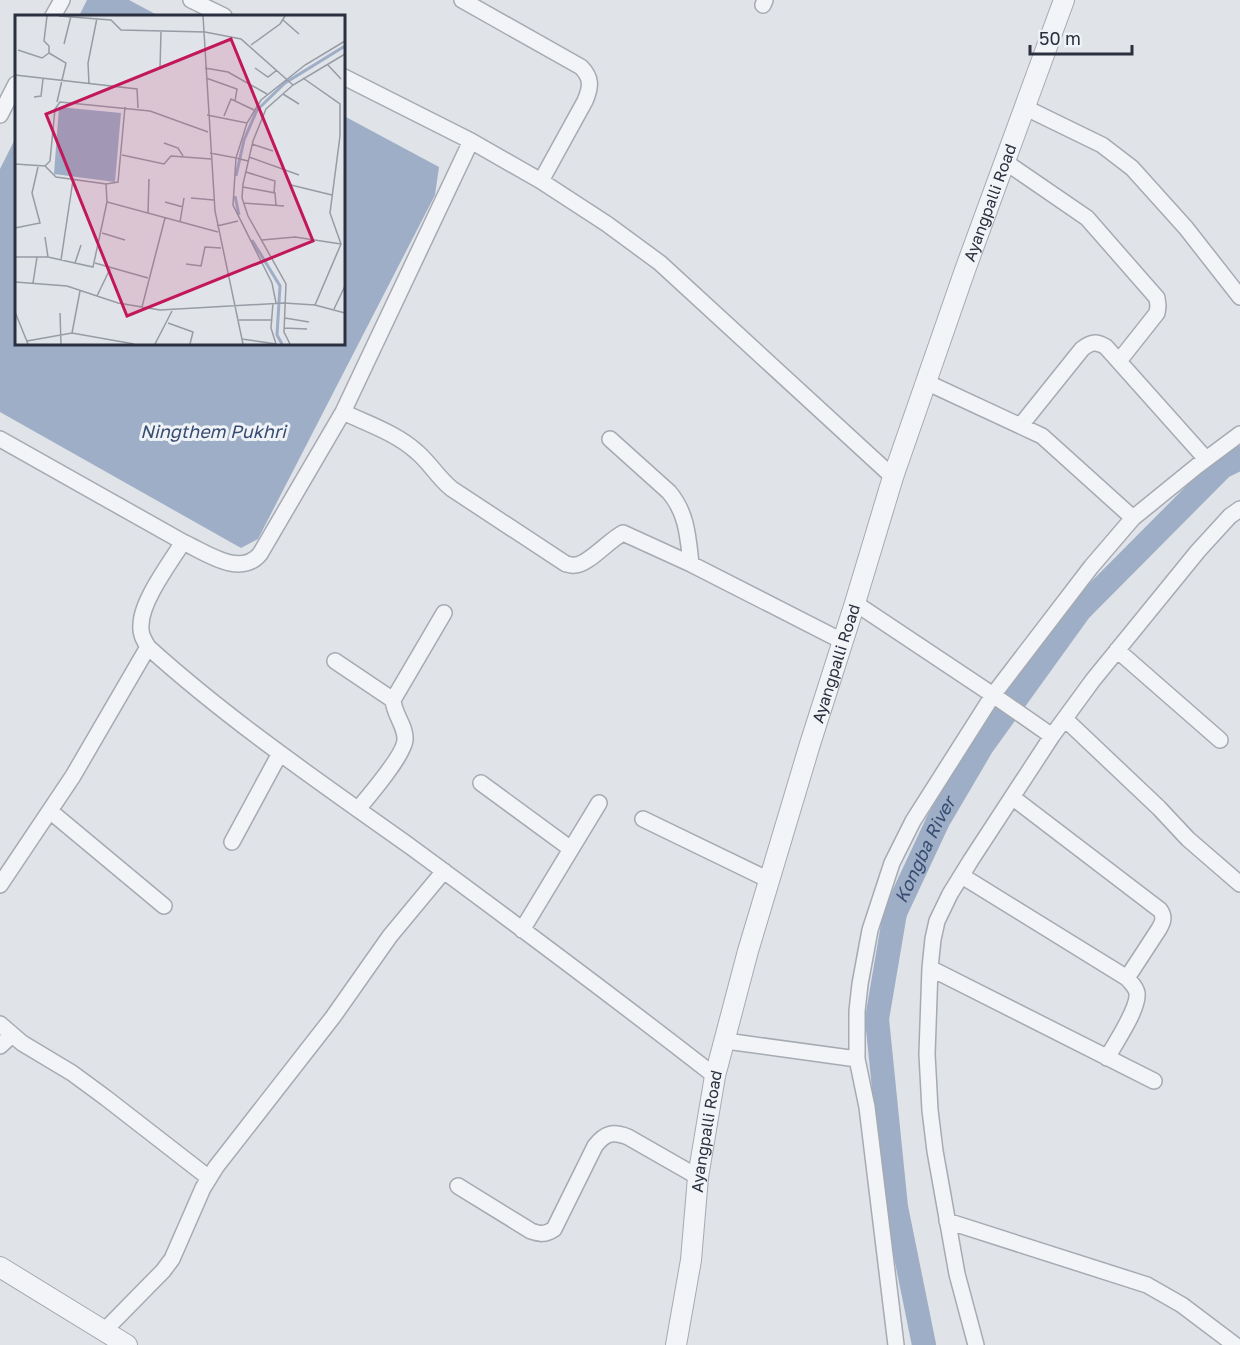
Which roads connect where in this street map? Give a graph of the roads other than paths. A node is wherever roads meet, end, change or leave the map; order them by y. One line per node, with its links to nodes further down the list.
1 (62, 0): 5 (street)
2 (191, 0): 6 (street)
3 (462, 0): 13 (street)
4 (1064, 0): 9 (street, Ayangpalli Road)
5 (54, 15)
6 (222, 15)
7 (345, 78): 11 (street)
8 (15, 86): 10 (street)
9 (1023, 107): 12 (street, Ayangpalli Road); 14 (street)
10 (0, 115)
11 (471, 141): 13 (street); 17 (street)
12 (1004, 161): 15 (street); 16 (street, Ayangpalli Road)
13 (541, 181): 23 (street)
14 (1240, 297)
15 (1119, 361): 18 (street); 22 (street)
16 (926, 382): 18 (street); 23 (street, Ayangpalli Road)
17 (343, 412): 26 (street); 27 (street)
18 (1021, 425): 25 (street)
19 (1240, 434): 22 (street)
20 (610, 439): 27 (street)
21 (1, 443): 26 (street)
22 (1206, 459): 25 (street)
23 (893, 477): 28 (street, Ayangpalli Road)
24 (1240, 509): 32 (street)
25 (1133, 518): 34 (street)
26 (183, 542): 31 (street)
27 (691, 564): 30 (street)
28 (855, 603): 30 (street, Ayangpalli Road); 34 (street)
29 (444, 613): 35 (street)
30 (842, 641): 50 (street, Ayangpalli Road)
31 (148, 647): 39 (street); 44 (street)
32 (1117, 650): 36 (street); 38 (street)
33 (335, 661): 35 (street)
34 (998, 698): 37 (street); 61 (street)
35 (393, 700): 43 (street)
36 (1065, 719): 37 (street); 51 (street)
37 (1047, 732): 41 (street)
38 (1220, 740)
39 (279, 754): 43 (street); 46 (street)
40 (481, 783): 47 (street)
41 (1012, 797): 49 (street); 56 (street)
42 (599, 803): 47 (street)
43 (358, 810): 48 (street)
44 (50, 811): 52 (street); 53 (street)
45 (643, 819): 50 (street)
46 (232, 842)
47 (571, 849): 54 (street)
48 (444, 872): 54 (street); 65 (street)
49 (962, 876): 55 (street); 56 (street)
50 (769, 880): 58 (street, Ayangpalli Road)
51 (1240, 884)
52 (0, 885)
53 (164, 906)
54 (522, 930): 62 (street)
55 (930, 968): 60 (street); 67 (street)
56 (1127, 978): 60 (street)
57 (6, 1029): 59 (street); 65 (street)
58 (726, 1041): 61 (street); 62 (street, Ayangpalli Road)
59 (0, 1046)
60 (1107, 1058): 63 (street)
61 (857, 1059): 72 (street)
62 (715, 1076): 64 (street, Ayangpalli Road)
63 (1154, 1081)
64 (698, 1177): 66 (street); 71 (street, Ayangpalli Road)
65 (210, 1178): 69 (street)
66 (458, 1186)
67 (947, 1221): 73 (street); 74 (street)
68 (0, 1267): 69 (street)
69 (104, 1331): 70 (street)
70 (127, 1345)
71 (676, 1345)
72 (896, 1345)
73 (976, 1345)
74 (1235, 1345)

